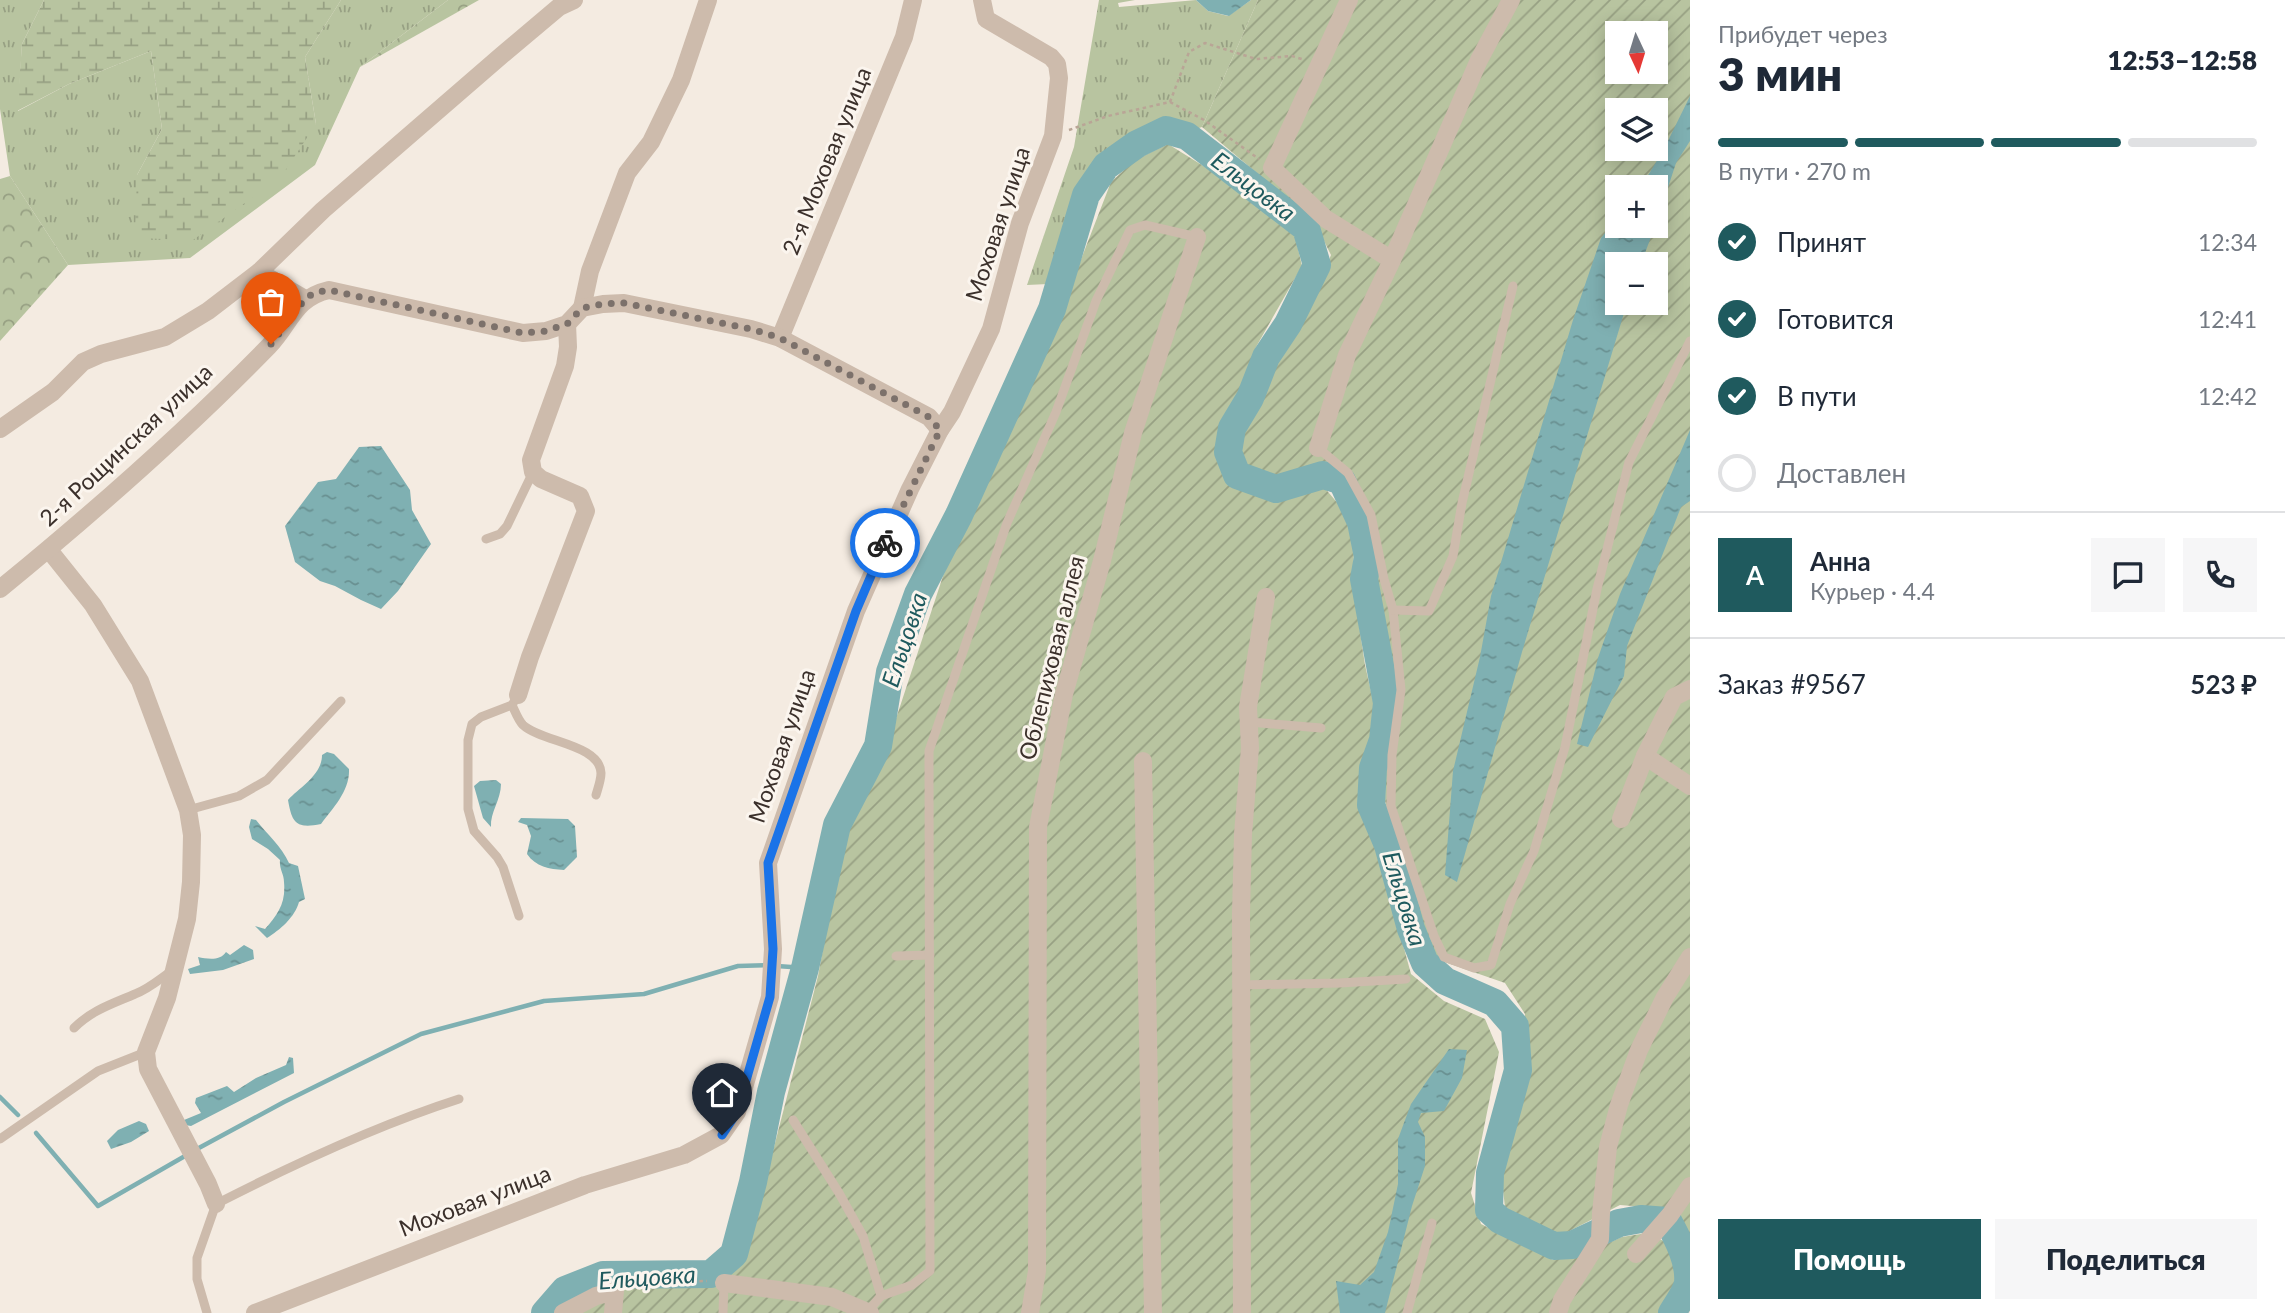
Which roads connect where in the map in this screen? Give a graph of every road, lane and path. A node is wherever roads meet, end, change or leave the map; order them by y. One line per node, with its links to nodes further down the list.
1 (575, 0): 13 (street)
2 (708, 0): 16 (street)
3 (913, 0): 18 (street, 2-я Моховая улица)
4 (982, 0): 9 (street, Моховая улица)
5 (1349, 0): 10 (street)
6 (1511, 0): 12 (street)
7 (1311, 61): 8 (path)
8 (1170, 102): 9 (path); 10 (path)
9 (1053, 136): 21 (street, Моховая улица)
10 (1272, 168): 12 (street)
11 (1197, 237): 41 (lane); 65 (street, Облепиховая аллея)
12 (1392, 260): 22 (street)
13 (259, 272): 15 (street); 20 (street)
14 (1513, 286): 28 (lane)
15 (305, 299): 17 (street); 25 (street, 2-я Рощинская улица)
16 (582, 308): 17 (street); 18 (street)
17 (567, 324): 23 (street)
18 (780, 338): 21 (street)
19 (1690, 341): 28 (lane)
20 (0, 429)
21 (940, 430): 61 (street, Моховая улица)
22 (1318, 448): 28 (lane)
23 (533, 471): 24 (lane); 30 (street)
24 (486, 539)
25 (48, 550): 26 (street, 2-я Рощинская улица); 38 (street)
26 (0, 589)
27 (1266, 597): 32 (street)
28 (1393, 610)
29 (1690, 689): 34 (street)
30 (515, 700): 37 (lane); 40 (lane)
31 (341, 701): 38 (lane)
32 (1250, 722): 33 (lane); 46 (street)
33 (1321, 728)
34 (1645, 755): 36 (street); 39 (street)
35 (1143, 761): 66 (street)
36 (1690, 786)
37 (596, 795)
38 (188, 810): 44 (street)
39 (1621, 819)
40 (520, 916)
41 (930, 955): 42 (lane); 58 (lane)
42 (896, 956)
43 (1690, 957): 69 (street)
44 (174, 970): 47 (lane); 48 (street)
45 (1406, 979): 46 (lane)
46 (1241, 985): 67 (street)
47 (74, 1028)
48 (146, 1052): 51 (lane); 53 (street)
49 (459, 1099): 53 (lane)
50 (793, 1120): 58 (lane)
51 (0, 1139)
52 (1690, 1185): 55 (street)
53 (216, 1204): 60 (lane)
54 (1432, 1223): 68 (lane)
55 (1636, 1254)
56 (724, 1283): 57 (path); 59 (street); 64 (lane)
57 (615, 1291): 62 (street); 63 (street)
58 (881, 1296): 59 (lane)
59 (869, 1312)
60 (207, 1313)
61 (255, 1313)
62 (563, 1313)
63 (613, 1313)
64 (723, 1313)
65 (1030, 1313)
66 (1153, 1313)
67 (1242, 1313)
68 (1407, 1313)
69 (1558, 1313)

